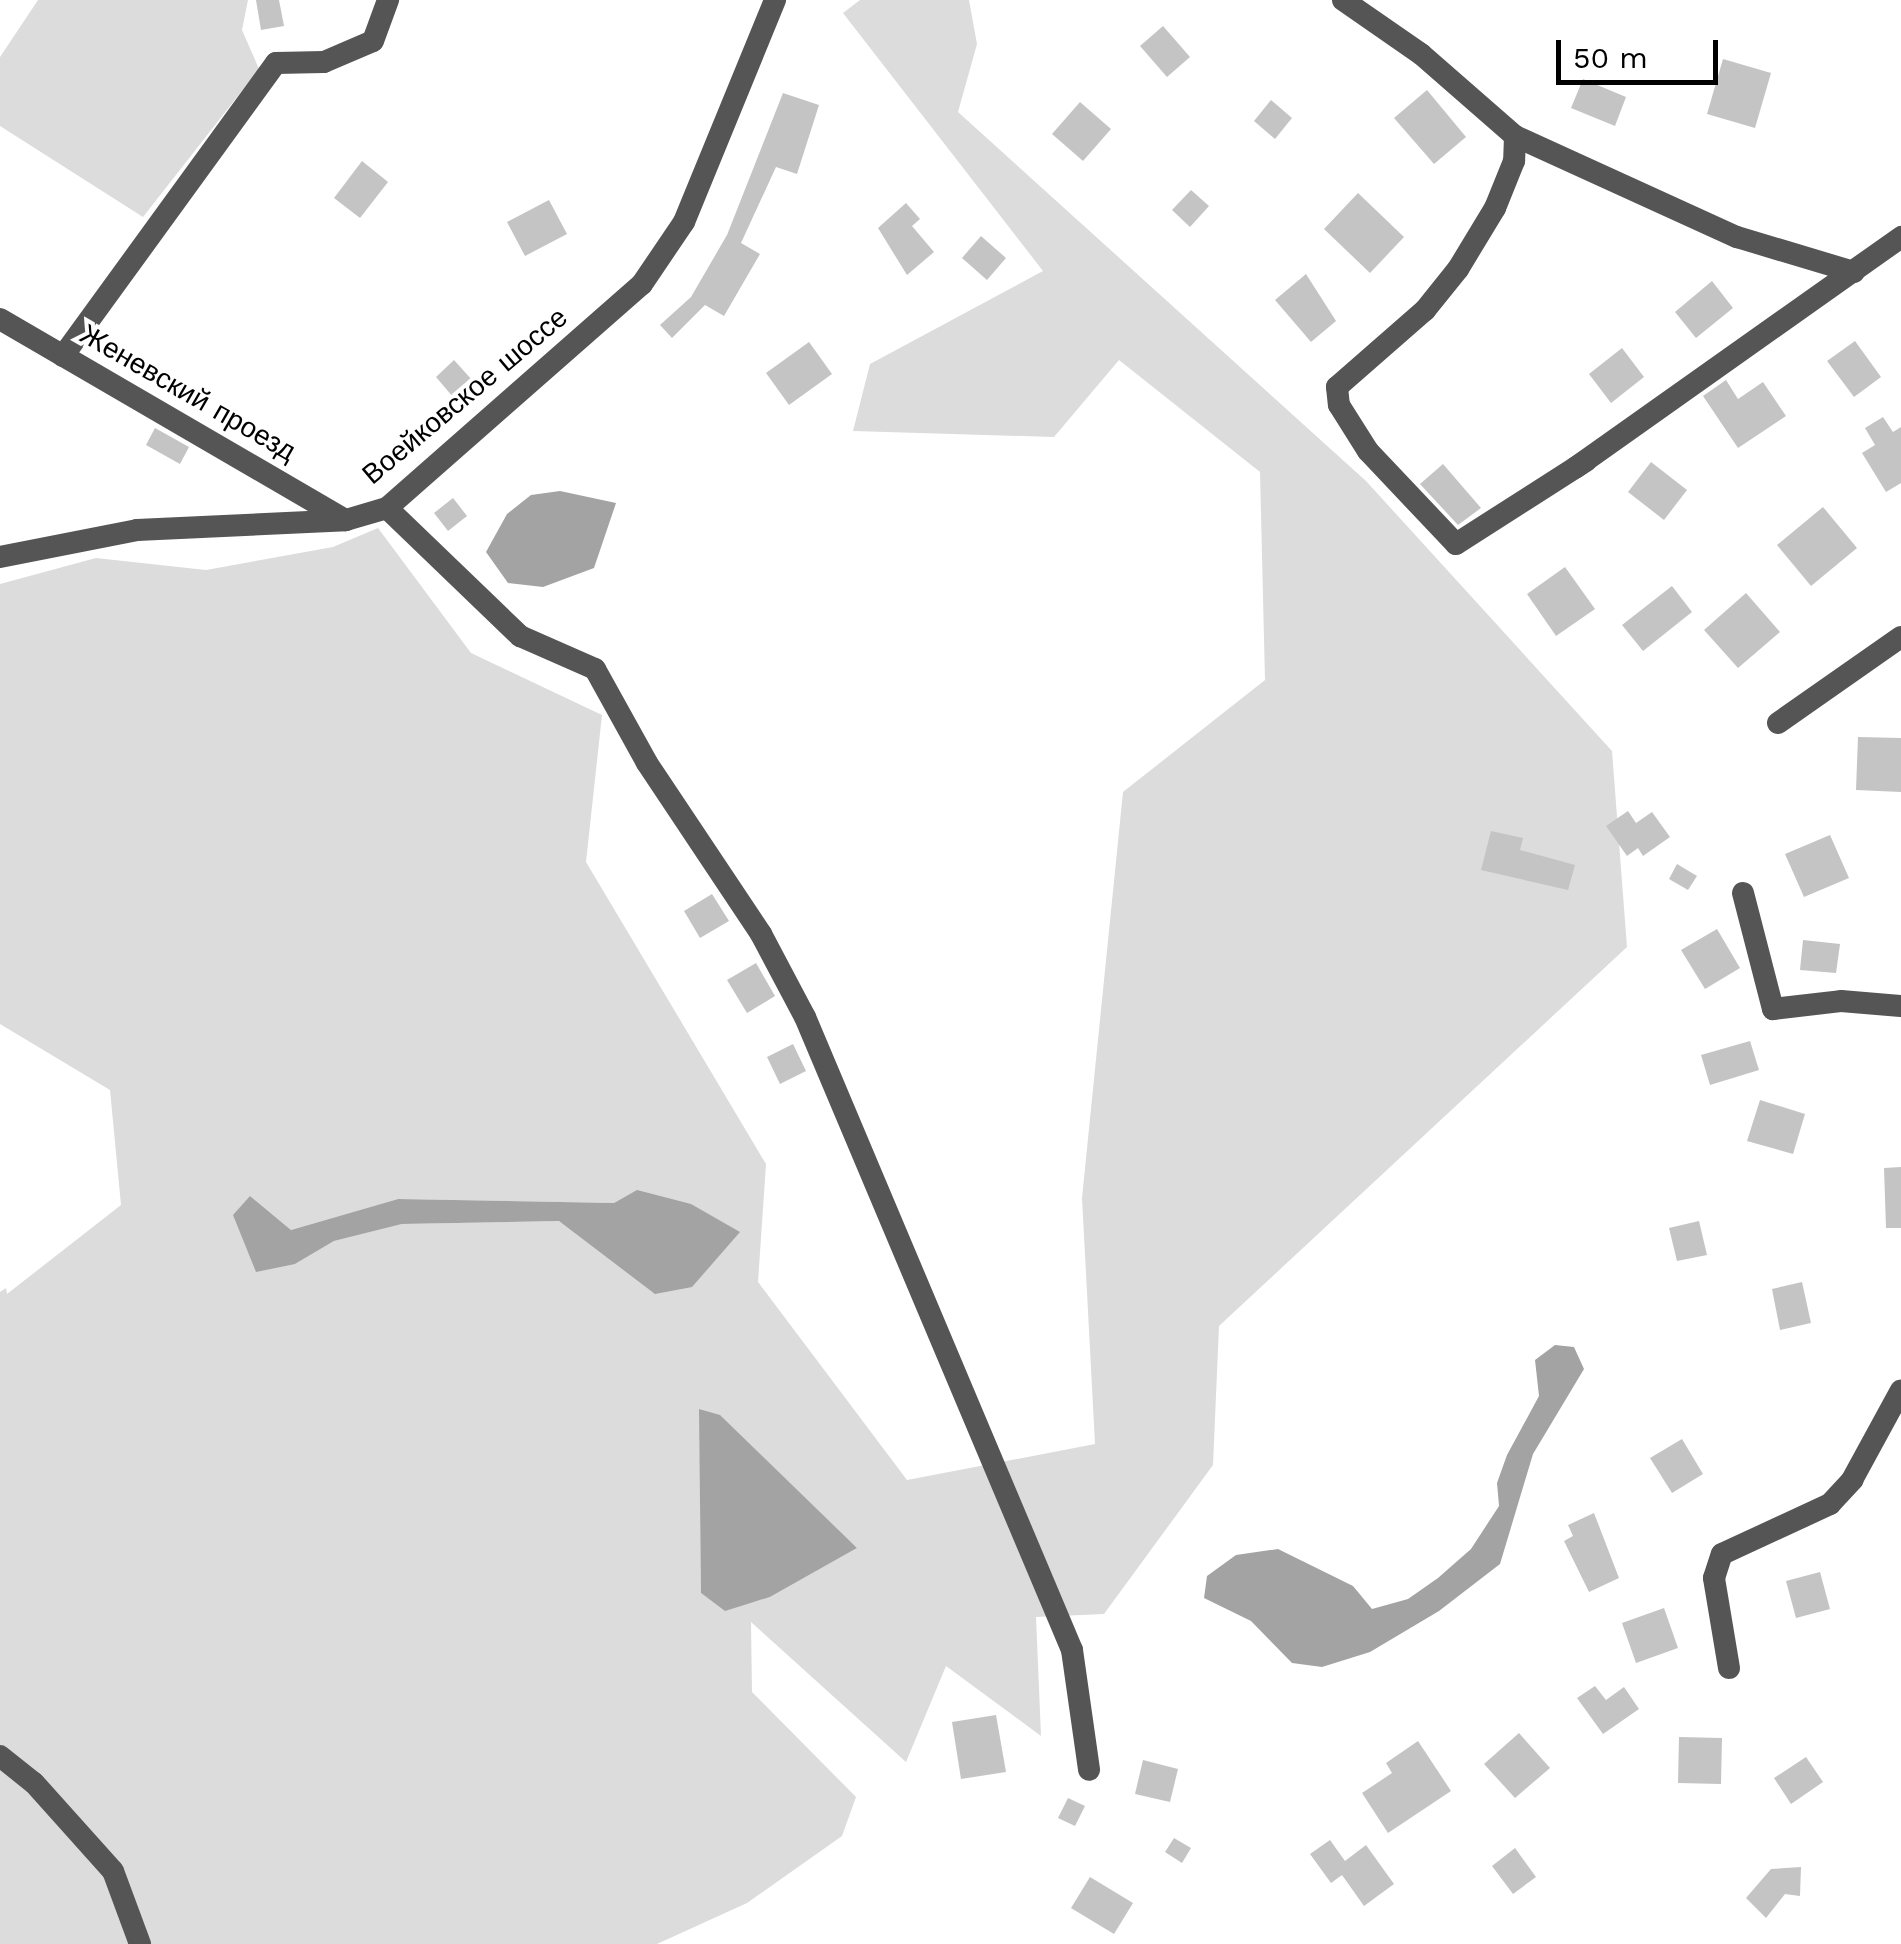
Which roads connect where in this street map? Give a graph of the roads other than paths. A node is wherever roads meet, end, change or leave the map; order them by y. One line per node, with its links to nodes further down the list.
1 (388, 0): 8 (street)
2 (775, 0): 9 (street, Воейковское шоссе)
3 (1343, 0): 4 (street)
4 (1516, 136): 6 (street); 6 (street)
5 (1901, 237): 6 (street)
6 (1854, 272)
7 (0, 319): 8 (street, Женевский проезд)
8 (63, 356): 10 (street, Женевский проезд)
9 (387, 508): 10 (street, Воейковское шоссе); 19 (street)
10 (346, 520): 11 (street, Воейковское шоссе)
11 (0, 556)
12 (1901, 637): 13 (street)
13 (1778, 723)
14 (1743, 893): 15 (street)
15 (1901, 1006)
16 (1901, 1390): 17 (street)
17 (1729, 1668)
18 (0, 1756): 20 (street)
19 (1089, 1770)
20 (140, 1944)

